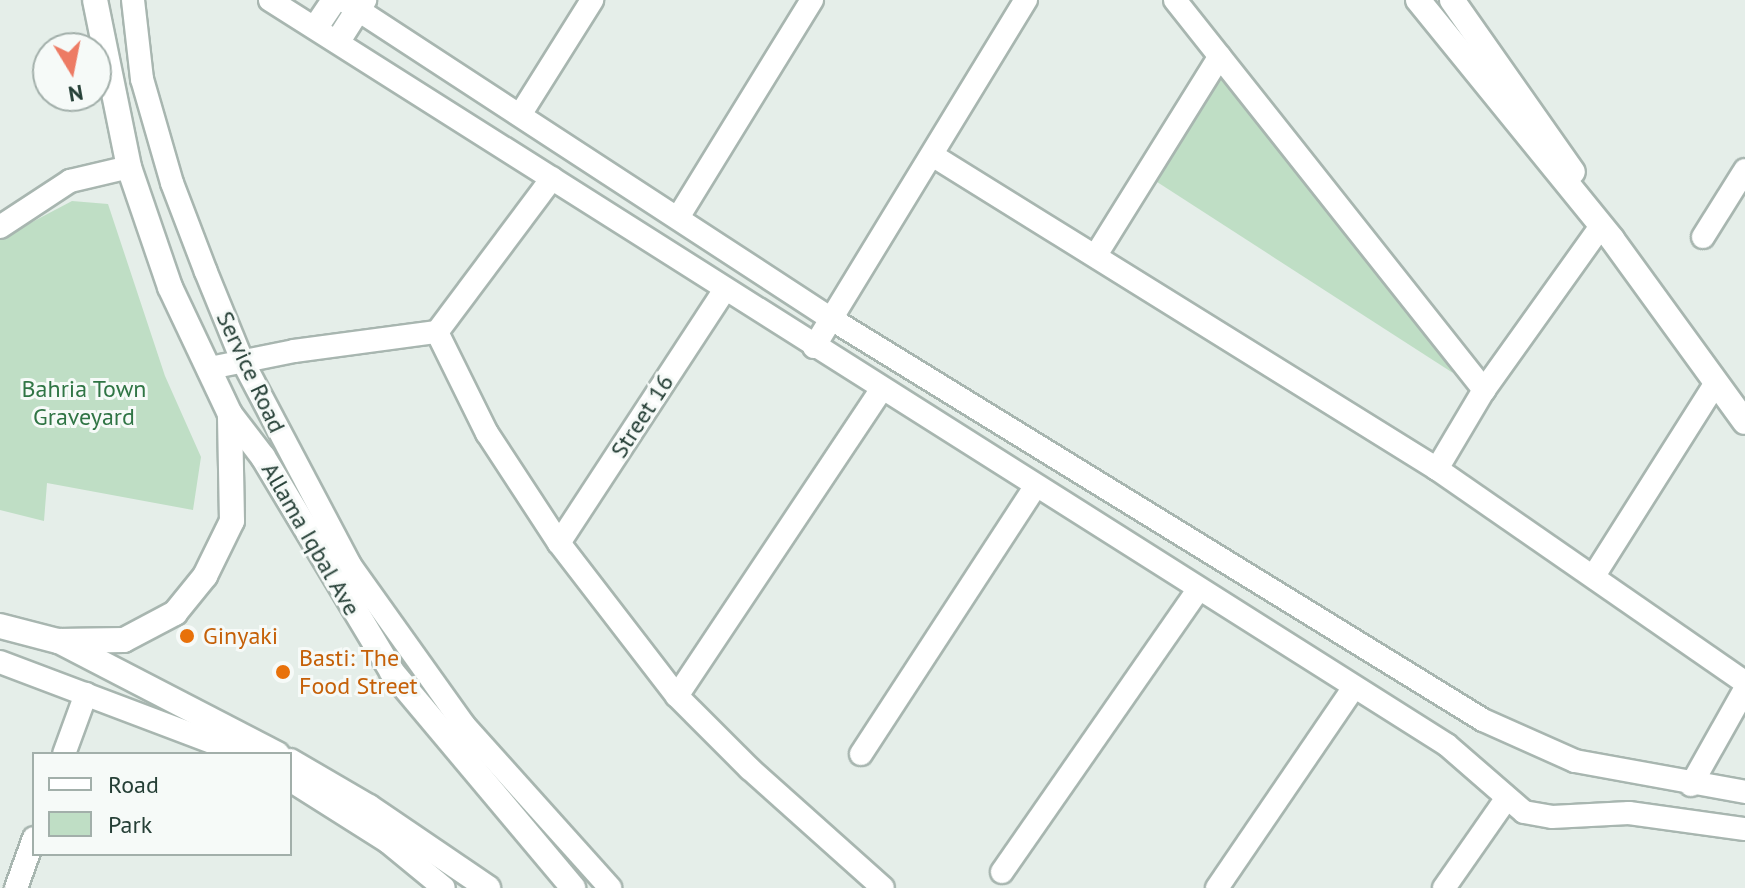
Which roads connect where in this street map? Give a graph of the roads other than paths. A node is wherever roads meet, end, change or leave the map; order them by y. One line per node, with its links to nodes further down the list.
1 (95, 0): 16 (main road)
2 (133, 0): 28 (street, Service Road)
3 (270, 0): 11 (street)
4 (334, 0): 11 (main road)
5 (592, 0): 14 (street)
6 (812, 0): 19 (street)
7 (1026, 0): 15 (street)
8 (1175, 0): 13 (street)
9 (355, 3): 12 (main road); 14 (street)
10 (1437, 3): 21 (main road)
11 (316, 27): 12 (street)
12 (338, 41): 18 (street)
13 (1220, 56): 23 (street); 32 (street)
14 (520, 115): 19 (street)
15 (932, 155): 23 (street); 25 (street)
16 (129, 167): 20 (street); 29 (main road)
17 (1745, 170): 22 (street)
18 (552, 178): 24 (street); 26 (street)
19 (679, 216): 25 (street)
20 (0, 227)
21 (1605, 234): 30 (main road); 32 (street)
22 (1703, 237)
23 (1096, 255): 35 (street)
24 (725, 289): 27 (street); 37 (street, Street 16)
25 (833, 320): 27 (street); 54 (street)
26 (437, 332): 28 (street); 37 (street)
27 (814, 347): 31 (street)
28 (242, 360): 29 (street); 65 (street, Service Road)
29 (210, 368): 33 (main road)
30 (1715, 384): 34 (main road); 38 (street)
31 (881, 390): 36 (street); 47 (street)
32 (1484, 390): 35 (street)
33 (230, 414): 41 (main road); 64 (main road, Allama Iqbal Ave)
34 (1745, 422)
35 (1437, 469): 38 (street)
36 (1035, 487): 39 (street); 51 (street)
37 (559, 543): 47 (street)
38 (1595, 574): 43 (street)
39 (1197, 591): 44 (street); 59 (street)
40 (0, 626): 41 (main road)
41 (58, 641): 50 (main road)
42 (0, 662): 46 (street)
43 (1745, 682)
44 (1354, 687): 56 (street); 67 (street)
45 (1745, 689): 54 (street)
46 (86, 694): 48 (street); 49 (street)
47 (677, 696): 66 (street)
48 (65, 752)
49 (238, 752)
50 (273, 752)
51 (861, 754)
52 (292, 762): 63 (main road)
53 (292, 781): 62 (street)
54 (1691, 785): 55 (street)
55 (1745, 792)
56 (1506, 799): 57 (street); 68 (street)
57 (1745, 829)
58 (32, 843): 61 (street)
59 (1002, 872)
60 (0, 883): 61 (street)
61 (15, 888)
62 (444, 888)
63 (488, 888)
64 (573, 888)
65 (610, 888)
66 (883, 888)
67 (1217, 888)
68 (1444, 888)

